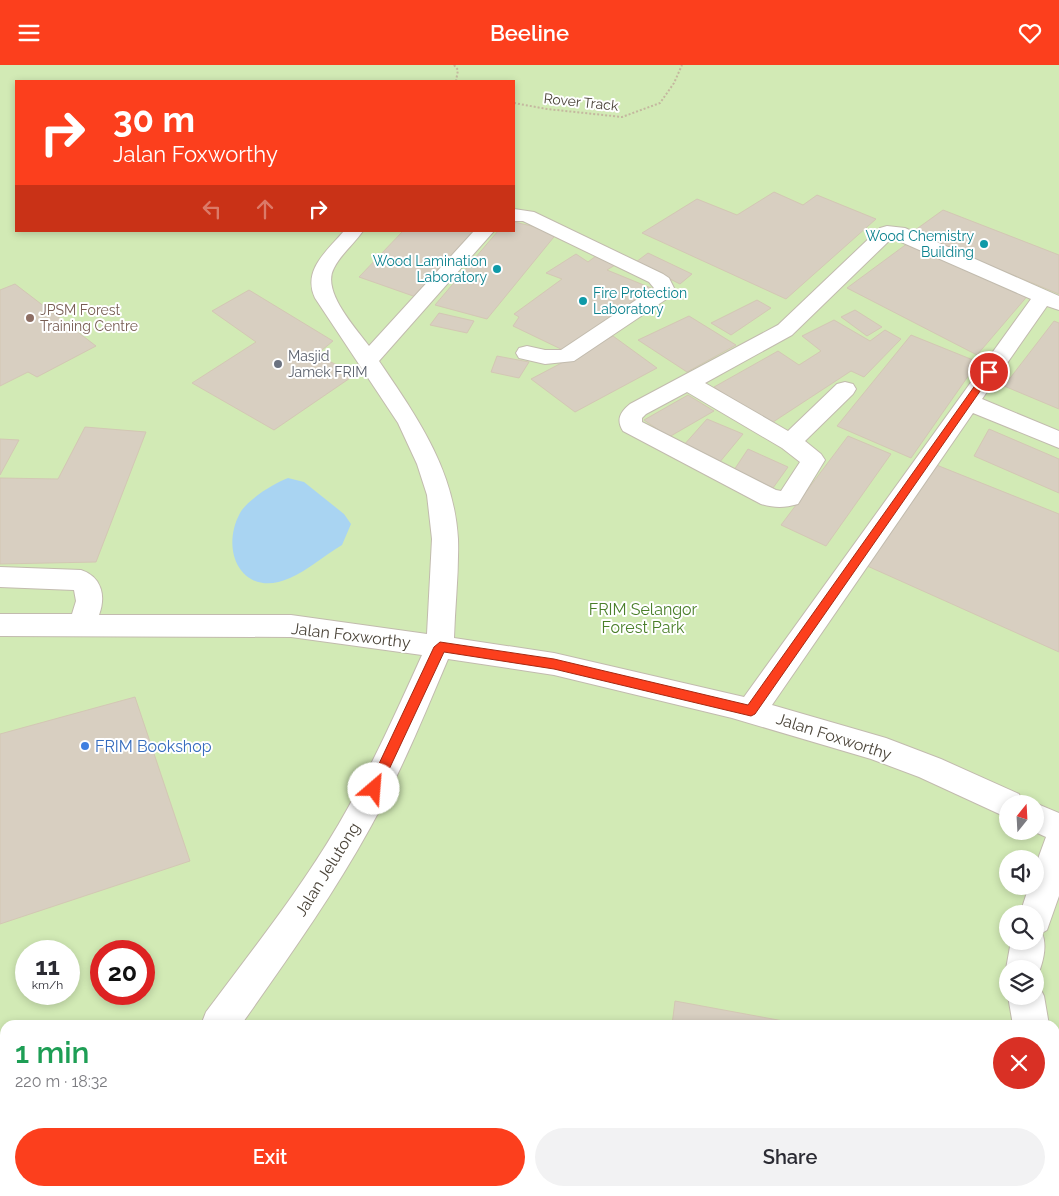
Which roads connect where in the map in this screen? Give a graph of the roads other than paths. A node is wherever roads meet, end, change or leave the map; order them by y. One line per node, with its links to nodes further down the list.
1 (515, 215): 5 (street)
2 (353, 232): 6 (street)
3 (484, 232): 6 (street)
4 (1051, 300): 7 (street); 9 (street)
5 (528, 353)
6 (368, 361): 15 (street)
7 (688, 383): 11 (street); 11 (street)
8 (845, 389): 11 (street)
9 (968, 402): 10 (street); 16 (street)
10 (1059, 440)
11 (790, 443)
12 (0, 577): 14 (street)
13 (0, 625): 14 (street, Jalan Foxworthy)
14 (81, 625): 15 (street, Jalan Foxworthy)
15 (440, 647): 16 (street, Jalan Foxworthy); 23 (street, Jalan Jelutong)
16 (751, 711): 17 (street, Jalan Foxworthy)
17 (999, 800)
18 (1044, 821): 19 (street)
19 (1059, 827)
20 (1059, 843): 21 (street)
21 (1039, 905)
22 (1028, 1005): 24 (street)
23 (223, 1020)
24 (1030, 1020)

